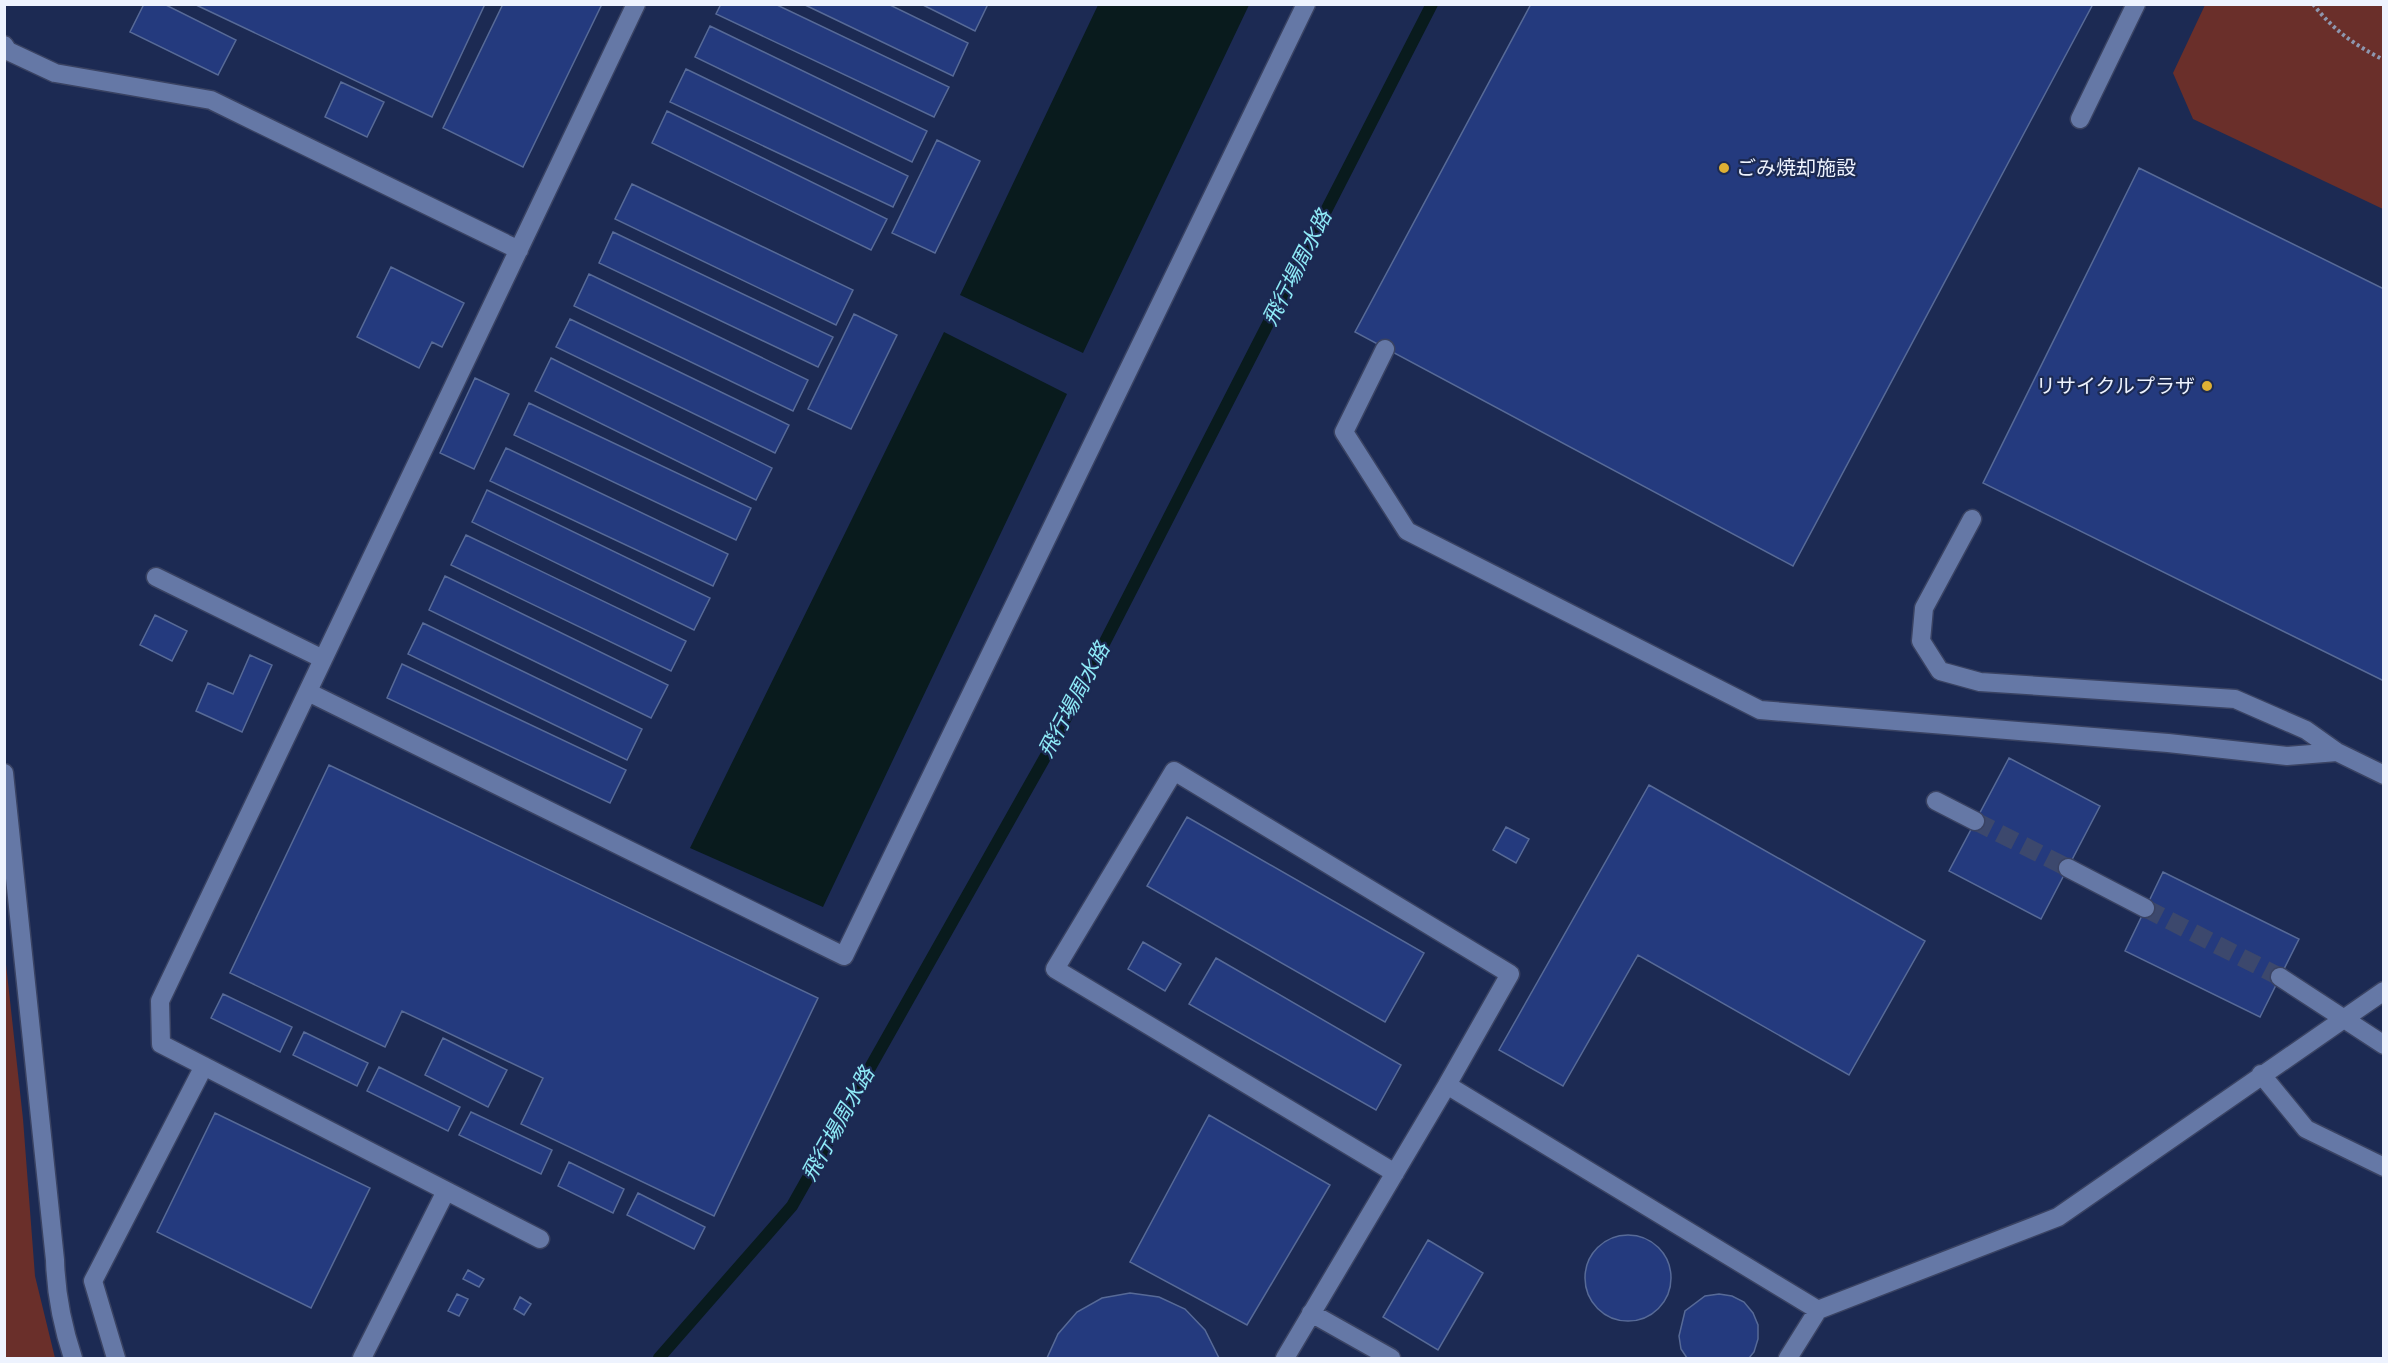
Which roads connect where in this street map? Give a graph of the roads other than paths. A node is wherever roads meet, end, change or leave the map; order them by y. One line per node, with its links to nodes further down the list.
1 (636, 4): 6 (lane)
2 (1306, 4): 11 (lane)
3 (2136, 4): 5 (lane)
4 (4, 45): 6 (lane)
5 (2079, 119)
6 (519, 250): 10 (lane)
7 (1385, 349): 12 (lane)
8 (1972, 519): 12 (lane)
9 (156, 578): 10 (lane)
10 (323, 659): 11 (lane)
11 (308, 692): 23 (lane)
12 (2337, 752): 14 (lane)
13 (4, 773): 32 (lane)
14 (2384, 775)
15 (1936, 801): 16 (lane)
16 (1975, 821)
17 (2068, 868): 18 (lane)
18 (2145, 908)
19 (2280, 977): 21 (lane)
20 (2384, 991): 21 (lane)
21 (2341, 1018): 22 (lane); 24 (lane)
22 (2384, 1045)
23 (204, 1066): 28 (lane); 33 (lane)
24 (2261, 1074): 26 (lane); 30 (lane)
25 (1447, 1085): 27 (lane); 27 (lane); 30 (lane)
26 (2384, 1167)
27 (1395, 1173): 31 (lane)
28 (446, 1191): 29 (lane); 34 (lane)
29 (540, 1239)
30 (1818, 1310): 37 (lane)
31 (1311, 1313): 35 (lane); 36 (lane)
32 (73, 1359)
33 (116, 1359)
34 (362, 1359)
35 (1285, 1359)
36 (1391, 1359)
37 (1788, 1359)

